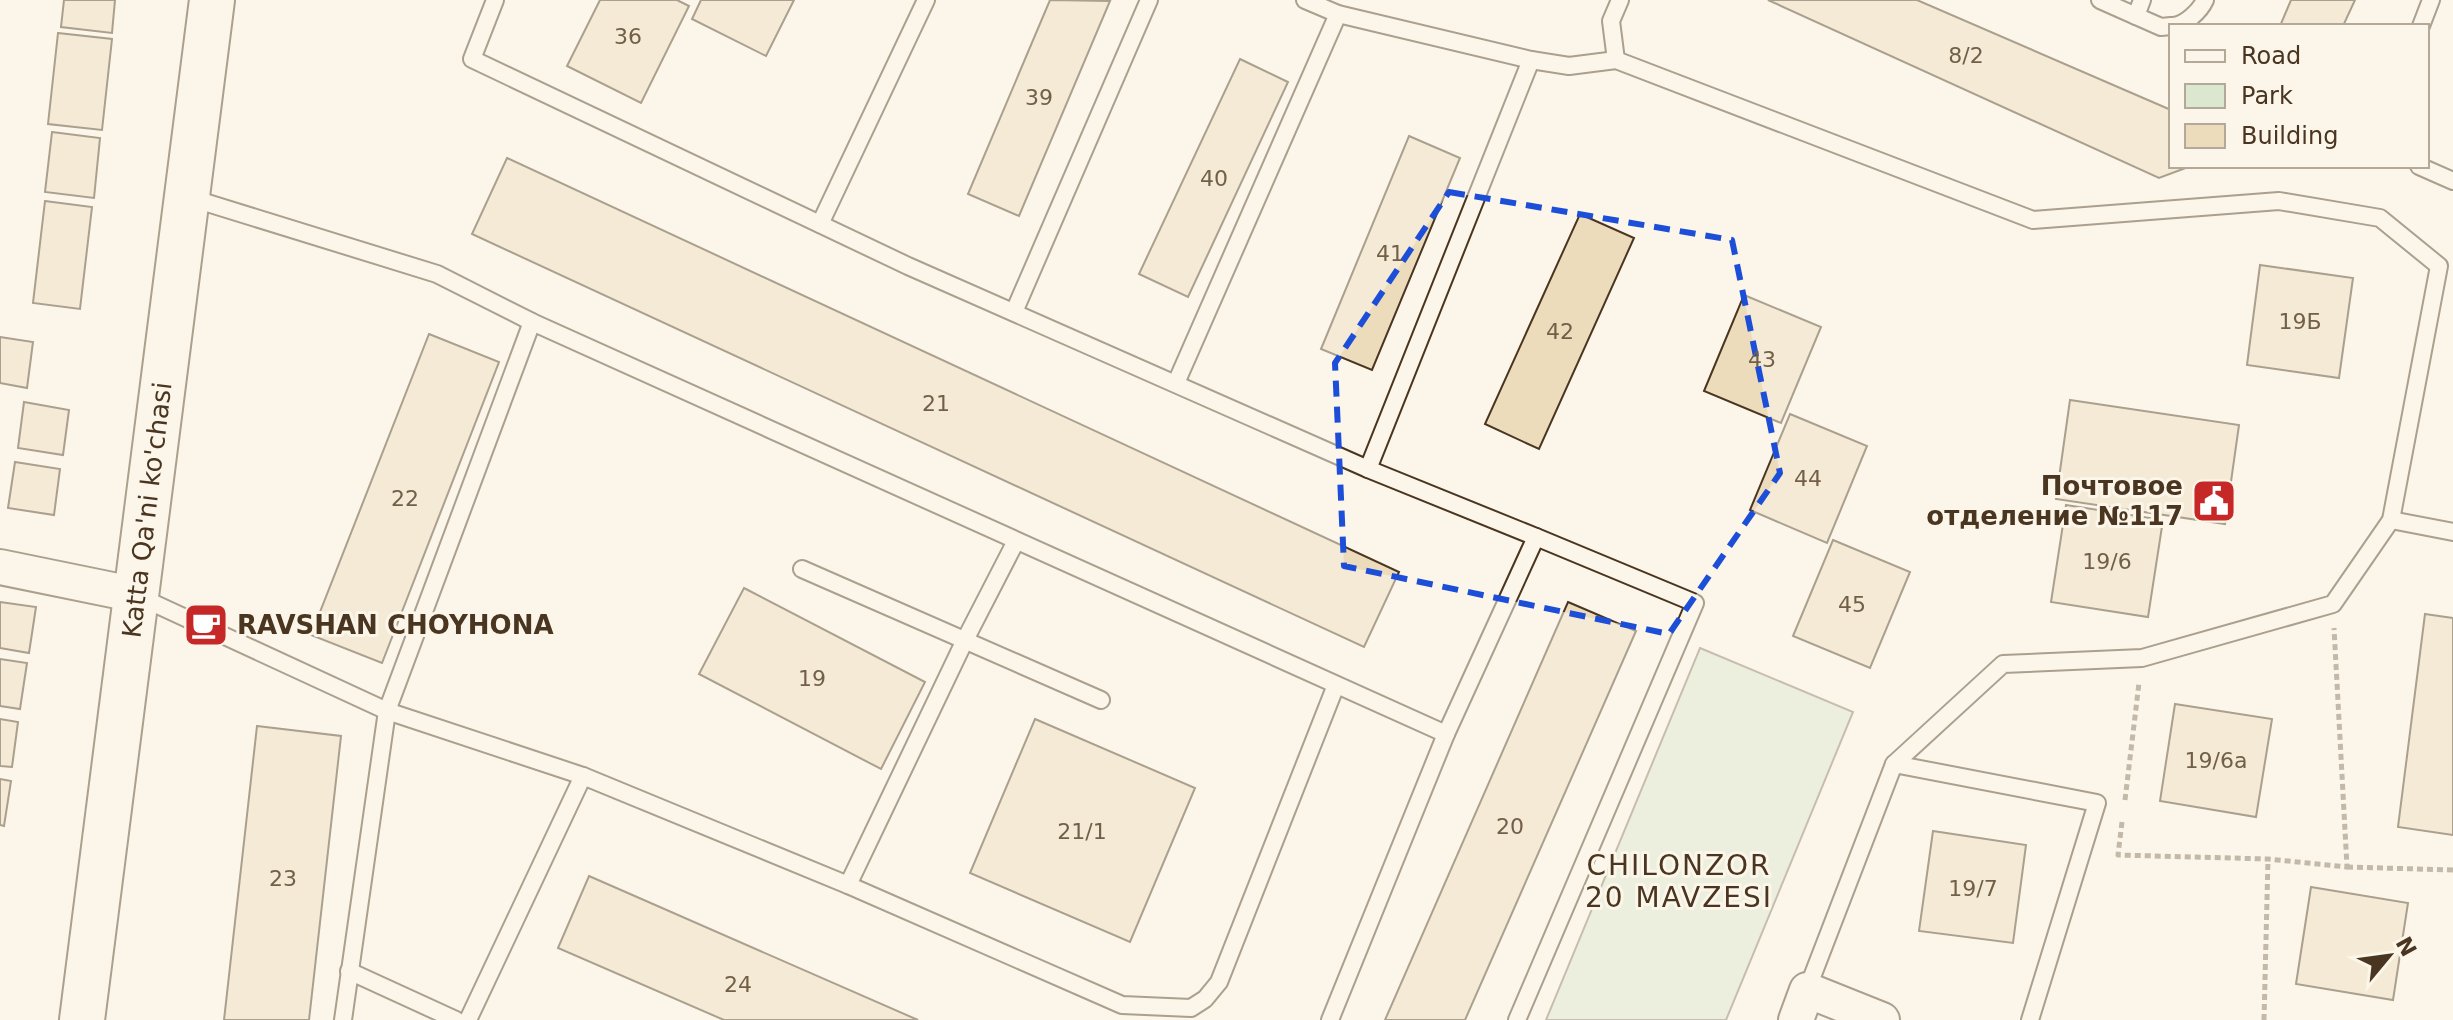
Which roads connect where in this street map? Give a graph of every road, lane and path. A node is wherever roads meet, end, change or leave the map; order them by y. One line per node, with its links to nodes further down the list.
1 (212, 0): 19 (main road, Katta Qa'ni ko'chasi)
2 (495, 0): 20 (lane)
3 (926, 0): 20 (lane)
4 (1149, 0): 21 (lane)
5 (1305, 0): 11 (lane)
6 (1620, 0): 16 (lane)
7 (2100, 0): 10 (lane)
8 (2205, 0): 12 (lane)
9 (2431, 0): 13 (lane)
10 (2139, 8): 14 (lane)
11 (1338, 14): 15 (lane); 23 (lane)
12 (2181, 24)
13 (2422, 24)
14 (2169, 26)
15 (1531, 60): 16 (lane); 24 (lane)
16 (1616, 60): 25 (lane)
17 (2424, 168): 18 (lane)
18 (2453, 181)
19 (187, 197): 22 (lane); 31 (main road, Katta Qa'ni ko'chasi)
20 (820, 224): 21 (lane)
21 (1014, 312): 23 (lane)
22 (532, 322): 28 (lane); 37 (lane)
23 (1176, 383): 24 (lane)
24 (1368, 469): 27 (lane)
25 (2391, 520): 26 (lane); 32 (lane)
26 (2453, 532)
27 (1536, 537): 38 (lane); 53 (lane)
28 (1016, 541): 33 (lane); 35 (lane)
29 (0, 567): 31 (street)
30 (802, 569): 33 (lane)
31 (137, 595): 37 (lane); 48 (main road, Katta Qa'ni ko'chasi)
32 (2333, 604): 34 (lane); 42 (path)
33 (965, 640): 36 (lane); 44 (lane)
34 (2142, 658): 39 (lane); 41 (path)
35 (1336, 685): 38 (lane); 47 (lane)
36 (1101, 700)
37 (387, 711): 40 (lane); 45 (lane)
38 (1446, 734): 52 (lane)
39 (1894, 764): 46 (lane); 55 (lane)
40 (583, 776): 44 (lane); 51 (lane)
41 (2268, 859): 42 (path); 56 (path)
42 (2347, 867): 43 (path)
43 (2453, 870)
44 (848, 885): 47 (lane)
45 (349, 971): 49 (lane); 50 (lane)
46 (1802, 1005): 54 (street)
47 (1118, 1013)
48 (82, 1020)
49 (343, 1020)
50 (456, 1020)
51 (468, 1020)
52 (1330, 1020)
53 (1517, 1020)
54 (1882, 1020)
55 (2030, 1020)
56 (2264, 1020)

